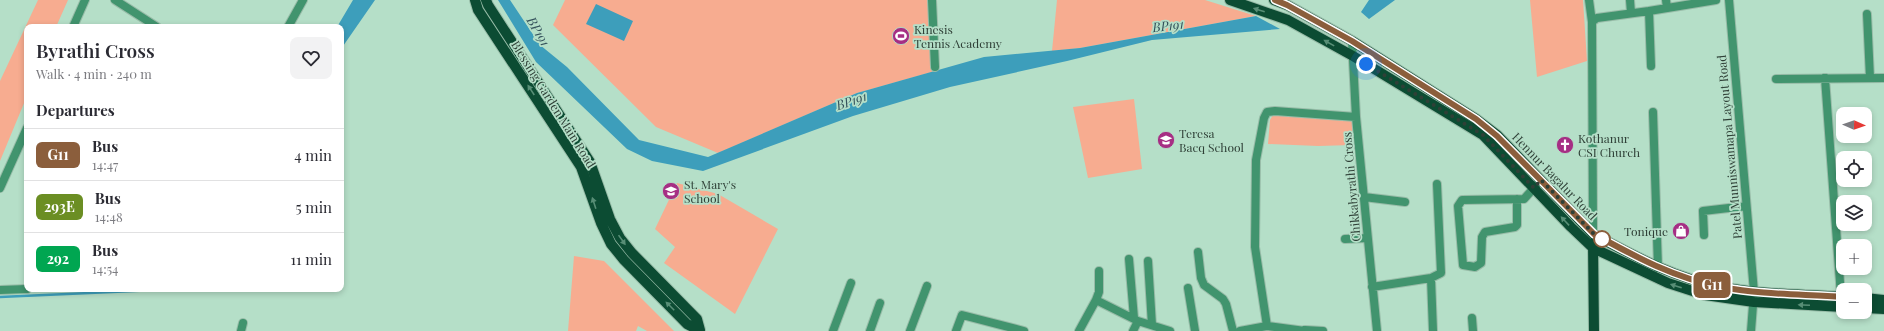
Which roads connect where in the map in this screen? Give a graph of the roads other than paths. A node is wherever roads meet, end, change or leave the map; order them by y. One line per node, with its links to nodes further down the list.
1 (85, 0): 18 (street)
2 (115, 0): 19 (street)
3 (303, 0): 20 (street)
4 (475, 0): 72 (main road, Blessing Garden Main Road, one-way to 4)
5 (486, 0): 72 (main road, Blessing Garden Main Road, one-way to 72)
6 (932, 0): 24 (street)
7 (1230, 0): 22 (main road, Hennur Bagalur Road, one-way to 7)
8 (1274, 0): 21 (main road, Hennur Bagalur Road)
9 (1590, 0): 17 (street)
10 (1630, 0): 15 (street)
11 (1716, 0): 13 (street)
12 (1729, 0): 39 (street, Patel Munniswamapa Layout Road)
13 (1667, 4): 14 (street)
14 (1649, 11): 15 (street); 23 (street)
15 (1632, 13): 17 (street)
16 (1867, 14): 26 (street)
17 (1592, 22): 40 (street)
18 (74, 24)
19 (151, 24)
20 (290, 24)
21 (1352, 41): 22 (street, Chikkabyrathi Cross); 32 (main road, Hennur Bagalur Road)
22 (1353, 56): 30 (street, Chikkabyrathi Cross); 35 (main road, Hennur Bagalur Road)
23 (1651, 66)
24 (935, 67)
25 (1825, 78): 26 (street); 28 (street); 52 (street)
26 (1870, 78): 27 (street)
27 (1884, 78)
28 (1776, 79)
29 (1653, 112): 48 (street)
30 (1356, 117): 36 (street, Chikkabyrathi Cross); 70 (street)
31 (24, 135): 34 (street)
32 (1541, 180): 35 (street); 40 (main road, Hennur Bagalur Road)
33 (1437, 184): 50 (street)
34 (0, 188)
35 (1534, 188): 37 (street); 44 (main road, Hennur Bagalur Road, one-way to 35)
36 (1364, 197): 38 (street); 42 (street, Chikkabyrathi Cross)
37 (1517, 199): 37 (street)
38 (1405, 202)
39 (1746, 206): 41 (street); 58 (street, Patel Munniswamapa Layout Road)
40 (1594, 234): 44 (main road); 48 (main road, Hennur Bagalur Road)
41 (1704, 235)
42 (1367, 238): 43 (street); 54 (street, Chikkabyrathi Cross)
43 (1345, 239)
44 (1593, 248): 58 (main road, Hennur Bagalur Road, one-way to 44); 88 (main road)
45 (1198, 252): 82 (street)
46 (1129, 259): 68 (street)
47 (1148, 261): 69 (street)
48 (1658, 268): 58 (main road, Hennur Bagalur Road)
49 (1099, 271): 61 (street)
50 (1431, 278): 54 (street); 86 (street)
51 (851, 283): 73 (street)
52 (1841, 283)
53 (927, 286): 75 (street)
54 (1372, 287): 85 (street, Chikkabyrathi Cross)
55 (24, 288): 57 (street)
56 (1188, 288): 81 (street)
57 (0, 290)
58 (1754, 297): 59 (main road, Hennur Bagalur Road); 64 (main road, Hennur Bagalur Road, one-way to 58); 89 (street, Patel Munniswamapa Layout Road)
59 (1836, 297)
60 (1872, 299): 62 (main road)
61 (1096, 300): 68 (street); 78 (street)
62 (1884, 300)
63 (880, 303): 74 (street)
64 (1836, 306)
65 (1872, 308): 66 (main road)
66 (1884, 309)
67 (1472, 318): 87 (street)
68 (1136, 320): 69 (street); 79 (street)
69 (1152, 325): 80 (street)
70 (1271, 328): 71 (street); 83 (street)
71 (1305, 330): 84 (street)
72 (700, 331)
73 (833, 331)
74 (870, 331)
75 (910, 331)
76 (956, 331): 77 (street)
77 (1024, 331)
78 (1079, 331)
79 (1133, 331)
80 (1170, 331)
81 (1195, 331)
82 (1232, 331)
83 (1240, 331)
84 (1323, 331)
85 (1377, 331)
86 (1434, 331)
87 (1473, 331)
88 (1594, 331)
89 (1750, 331)

